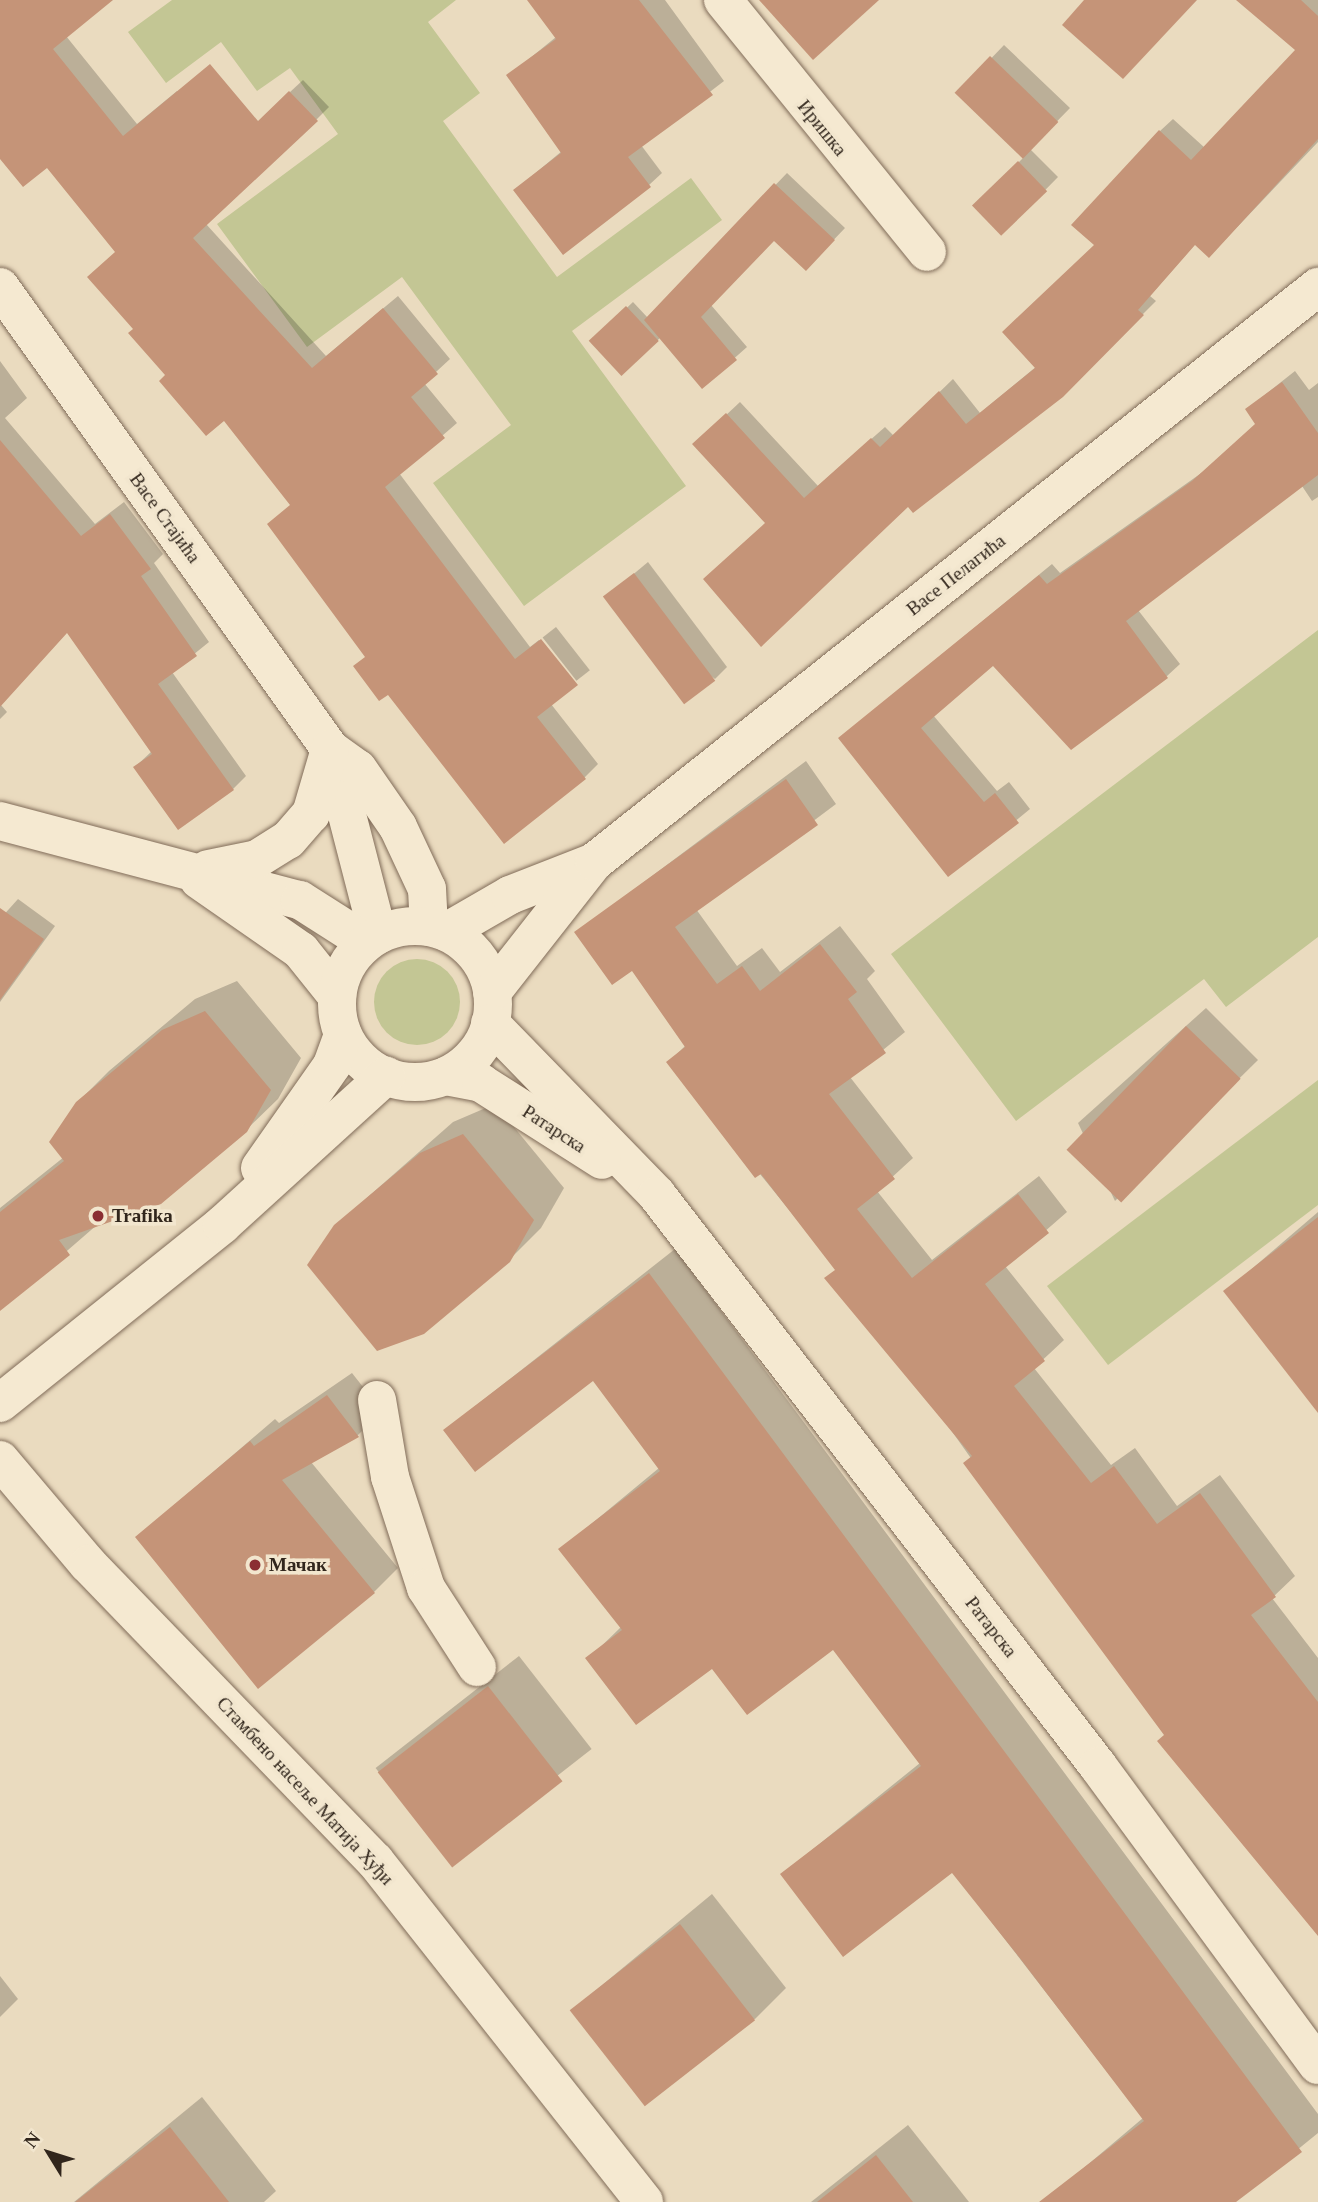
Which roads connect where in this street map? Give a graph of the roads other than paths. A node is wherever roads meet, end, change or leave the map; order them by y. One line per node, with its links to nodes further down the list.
1 (723, 0): 2 (street, Иришка)
2 (927, 252)
3 (0, 287): 5 (street, Васе Стајића)
4 (1318, 287): 7 (street, Васе Пелагића)
5 (330, 749): 8 (street); 9 (street, Васе Стајића); 10 (street, Васе Стајића)
6 (0, 821): 8 (street)
7 (594, 862): 9 (street, Васе Пелагића); 12 (street, Васе Пелагића)
8 (189, 873): 10 (street); 11 (street)
9 (438, 930): 10 (street); 12 (street)
10 (372, 939): 11 (street)
11 (337, 996): 13 (street)
12 (491, 1008): 15 (street); 16 (street, Ратарска)
13 (343, 1035): 14 (street); 17 (street)
14 (386, 1076): 15 (street); 17 (street)
15 (446, 1076): 16 (street, Ратарска)
16 (657, 1195): 22 (street, Ратарска)
17 (222, 1225): 19 (street)
18 (377, 1401): 21 (street)
19 (0, 1403)
20 (0, 1460): 23 (street, Стамбено насеље Матија Хуђи)
21 (477, 1667)
22 (1318, 2065)
23 (644, 2202)

